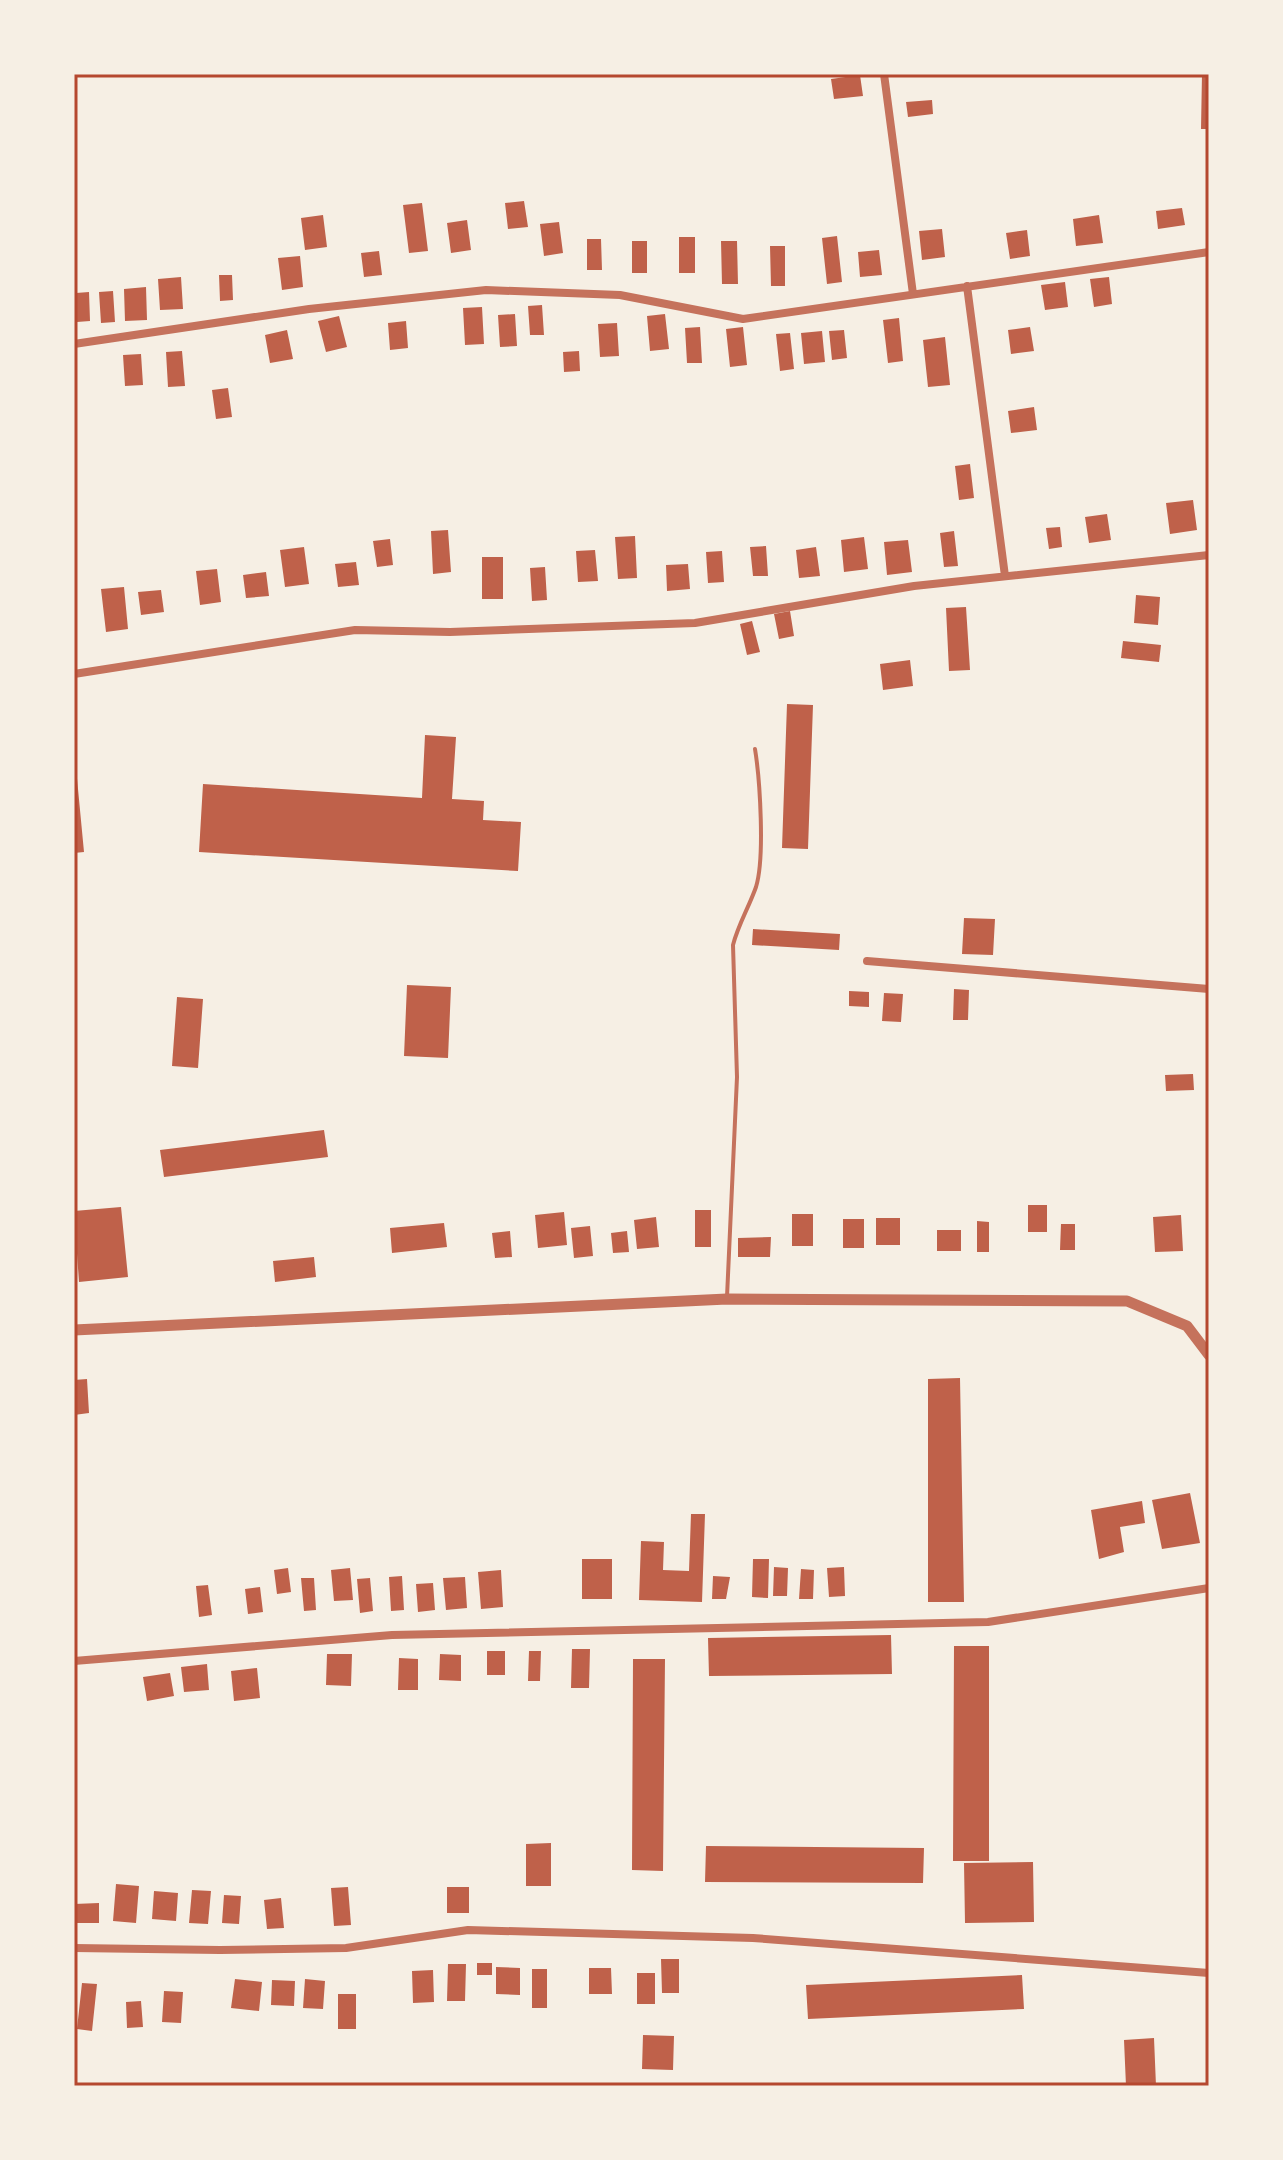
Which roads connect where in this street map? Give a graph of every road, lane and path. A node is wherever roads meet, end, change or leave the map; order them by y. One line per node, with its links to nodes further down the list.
1 (884, 74): 4 (street)
2 (1209, 252): 3 (street)
3 (967, 286): 4 (street); 7 (street)
4 (913, 294): 5 (street)
5 (74, 344)
6 (1209, 555): 7 (street)
7 (1005, 576): 8 (street)
8 (74, 674)
9 (755, 749): 12 (lane)
10 (867, 961): 11 (street)
11 (1209, 989)
12 (727, 1299): 13 (street); 14 (street)
13 (74, 1330)
14 (1209, 1355)
15 (1209, 1588): 16 (street)
16 (74, 1661)
17 (74, 1948): 18 (street)
18 (1209, 1973)

